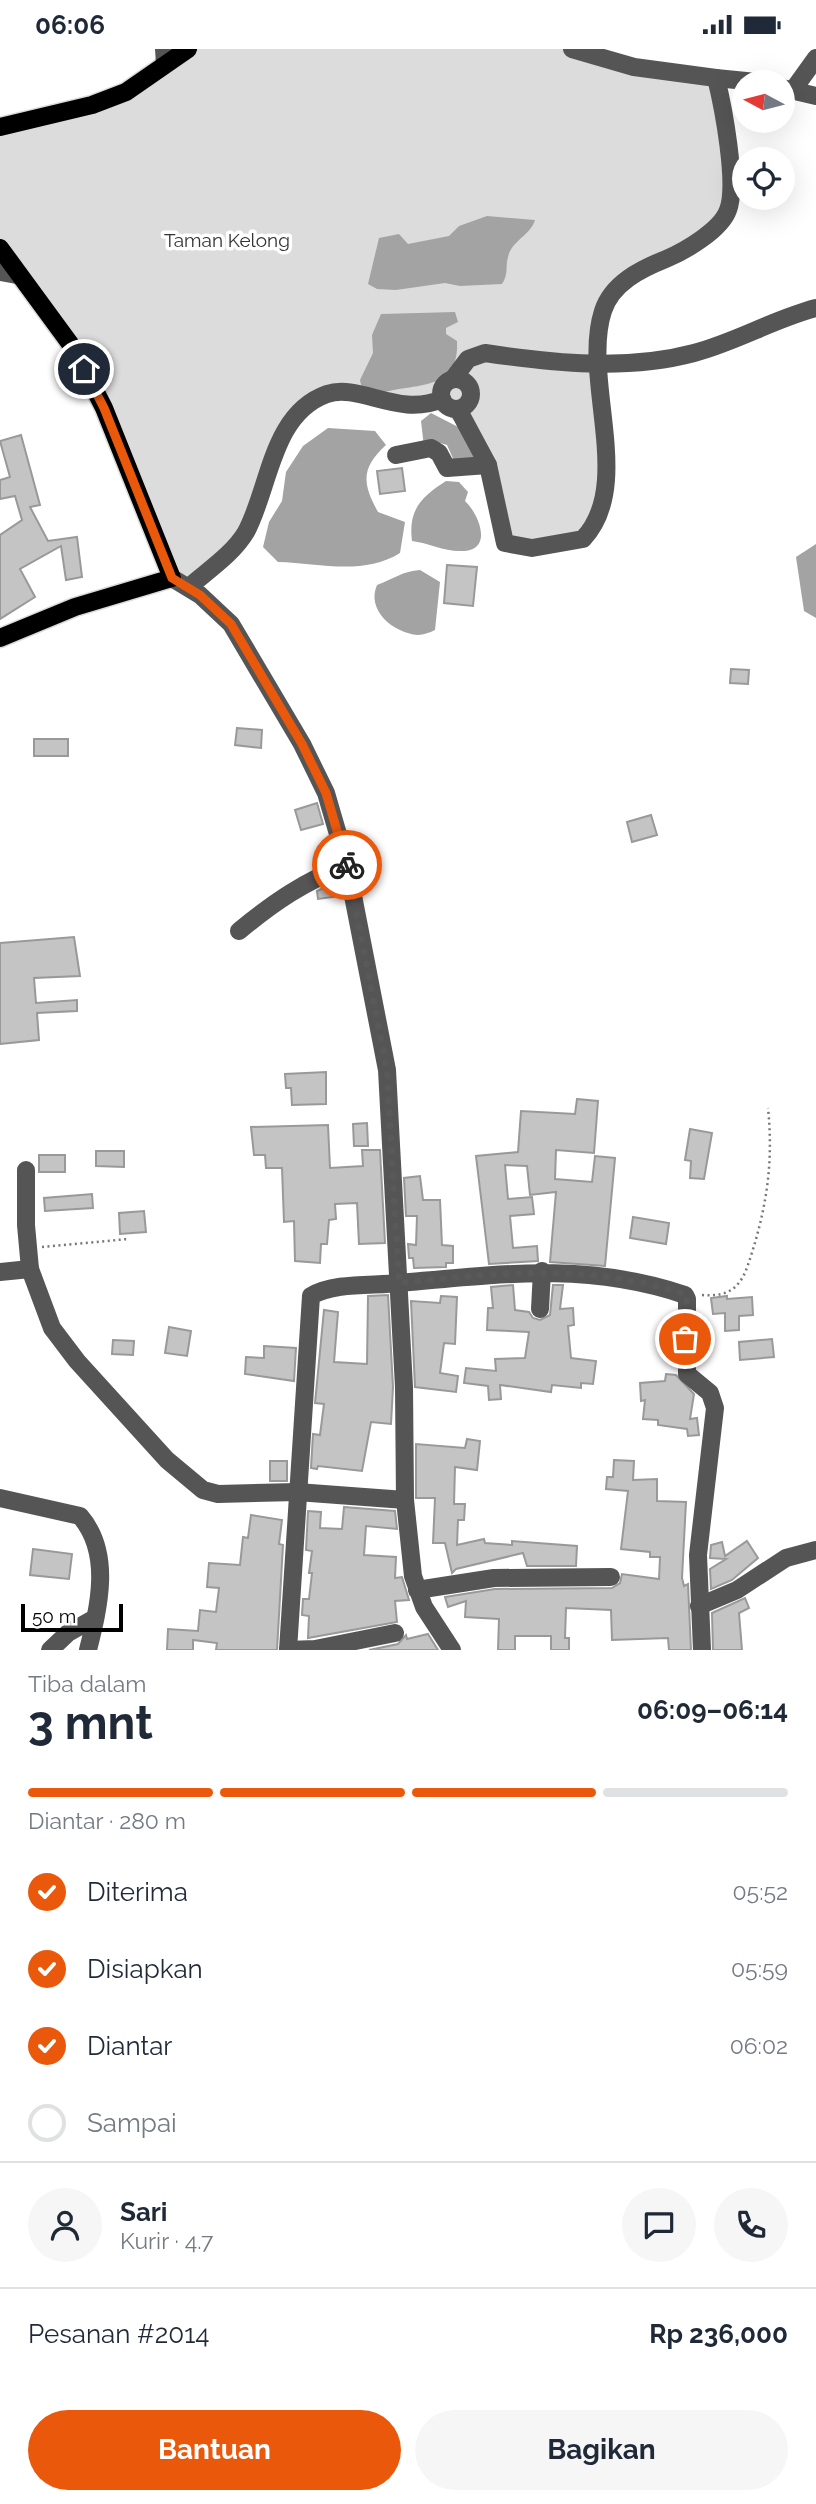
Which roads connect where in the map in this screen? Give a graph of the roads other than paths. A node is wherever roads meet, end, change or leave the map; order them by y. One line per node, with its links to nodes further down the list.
1 (188, 49): 3 (main road)
2 (572, 49): 5 (street)
3 (164, 57): 10 (main road)
4 (816, 58): 7 (street)
5 (716, 78): 6 (street); 15 (street)
6 (732, 80)
7 (795, 81)
8 (795, 91): 9 (street)
9 (816, 96)
10 (0, 127)
11 (0, 248): 13 (main road)
12 (0, 272): 13 (street)
13 (18, 275): 21 (main road)
14 (816, 309): 15 (street)
15 (599, 364): 16 (street); 20 (street)
16 (453, 379): 17 (street); 18 (street)
17 (442, 399): 18 (street); 22 (street)
18 (458, 409): 20 (street)
19 (396, 455): 20 (street)
20 (488, 465)
21 (172, 578): 22 (street); 23 (main road)
22 (189, 587): 24 (street)
23 (0, 638)
24 (348, 866): 25 (street); 30 (street)
25 (239, 931)
26 (26, 1170): 27 (street)
27 (30, 1269): 29 (street); 32 (street)
28 (542, 1271): 30 (street); 31 (street); 38 (street)
29 (0, 1272)
30 (399, 1283): 32 (street); 34 (street)
31 (540, 1309)
32 (297, 1492): 34 (street); 43 (street)
33 (0, 1498): 39 (street)
34 (405, 1500): 37 (street)
35 (816, 1550): 38 (street)
36 (611, 1577): 37 (street)
37 (417, 1590): 44 (street)
38 (699, 1606): 45 (street)
39 (95, 1618): 41 (street); 42 (street)
40 (395, 1633): 43 (street)
41 (50, 1650)
42 (88, 1650)
43 (288, 1650)
44 (452, 1650)
45 (702, 1650)

